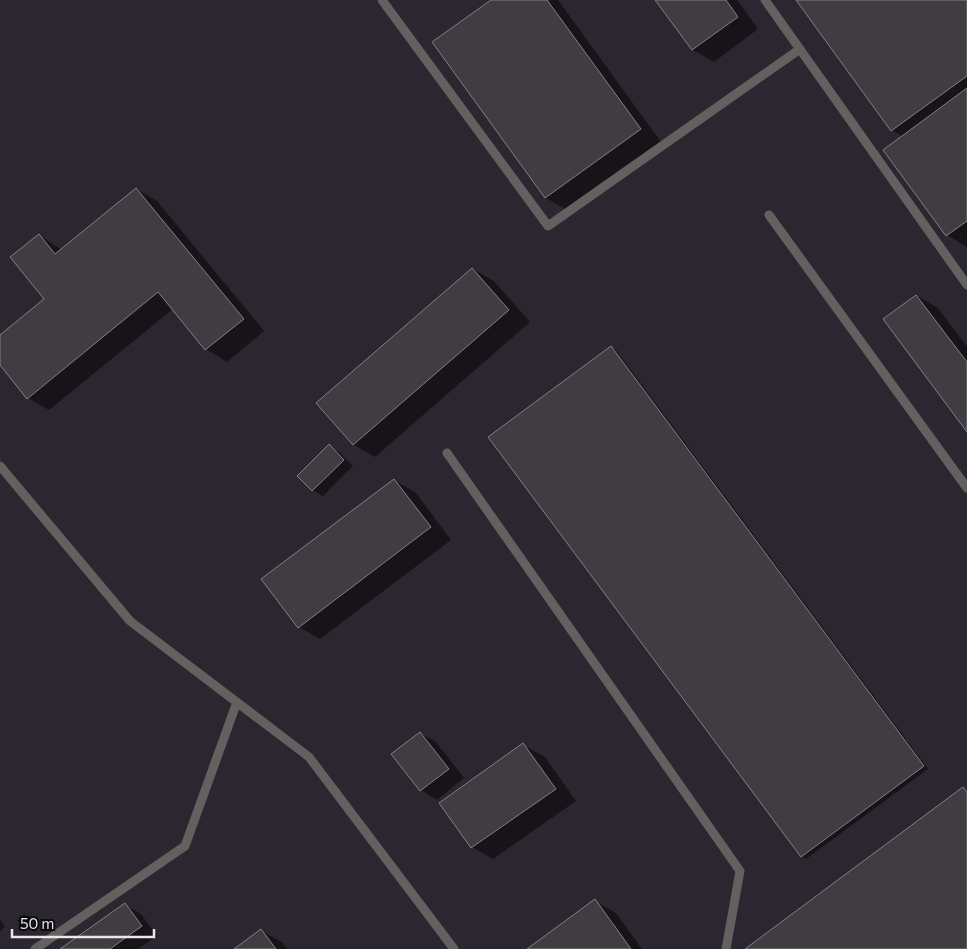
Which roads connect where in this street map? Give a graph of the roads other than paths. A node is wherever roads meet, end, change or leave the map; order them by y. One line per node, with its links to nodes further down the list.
1 (382, 0): 3 (lane)
2 (765, 0): 3 (lane)
3 (800, 49): 5 (lane)
4 (769, 215): 8 (lane)
5 (967, 285)
6 (447, 453): 12 (lane)
7 (0, 466): 9 (lane)
8 (967, 488)
9 (237, 702): 10 (lane); 11 (lane)
10 (35, 949)
11 (454, 949)
12 (726, 949)

